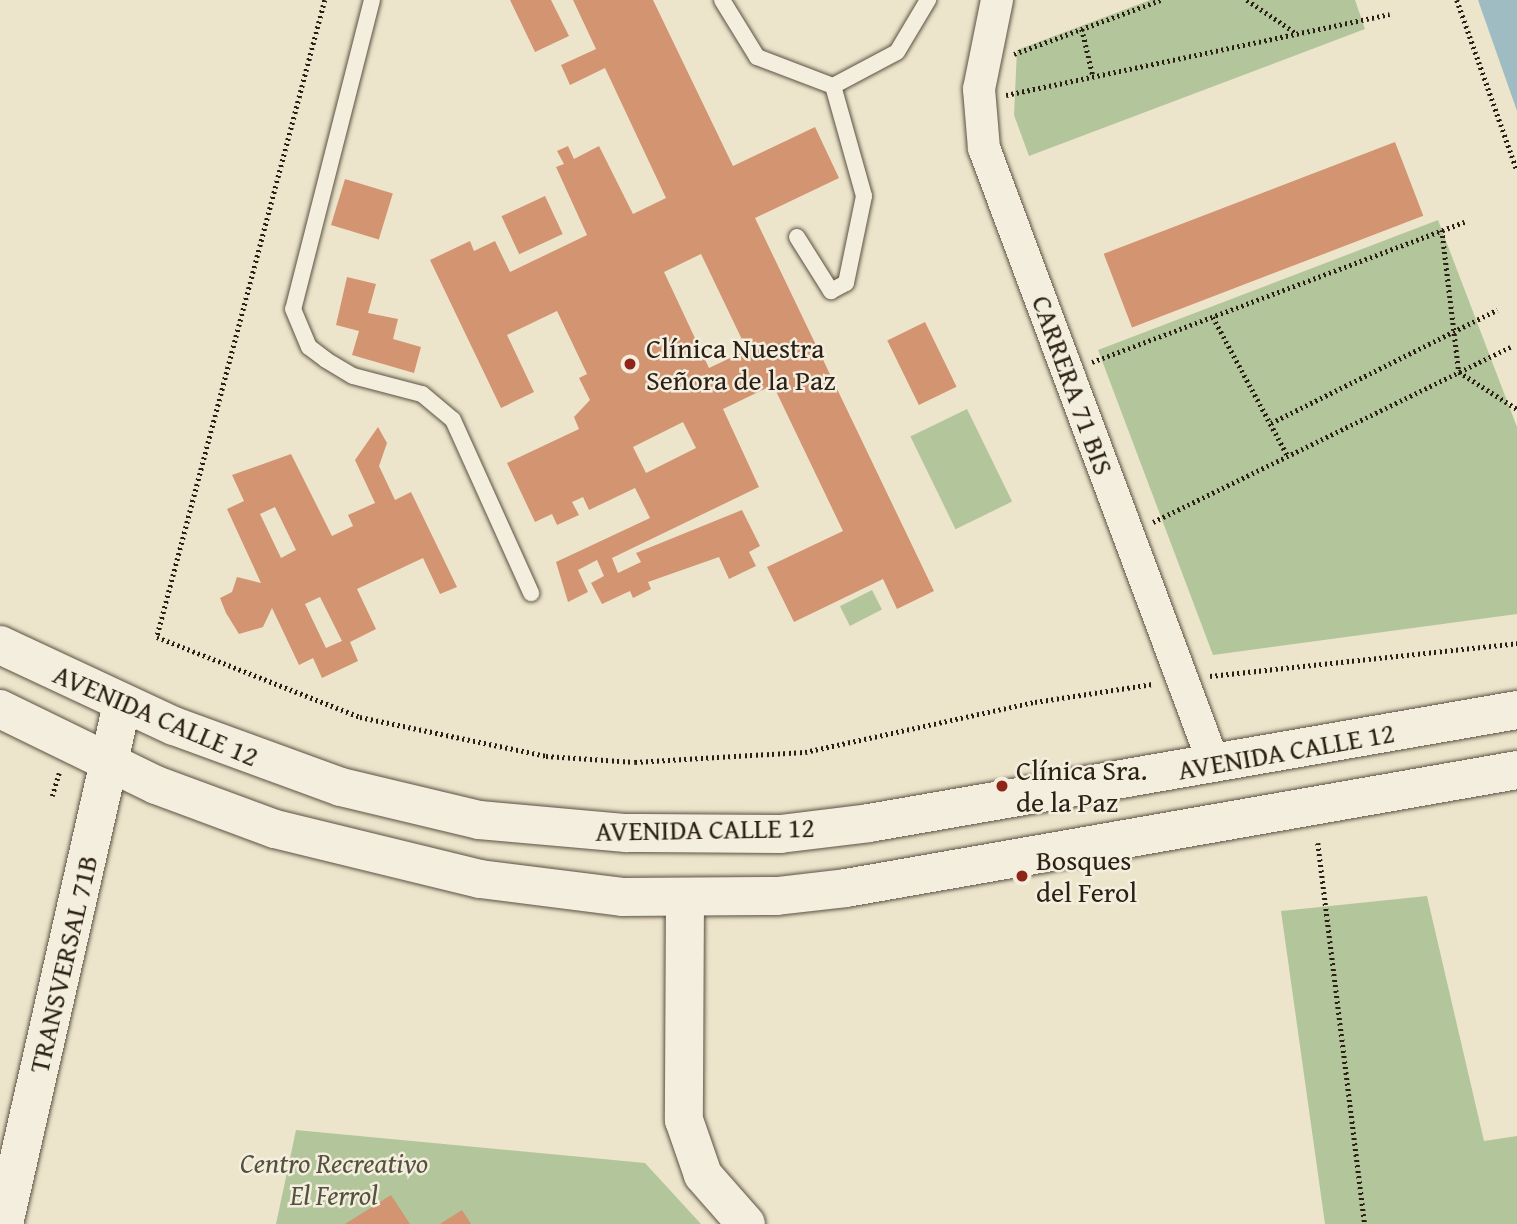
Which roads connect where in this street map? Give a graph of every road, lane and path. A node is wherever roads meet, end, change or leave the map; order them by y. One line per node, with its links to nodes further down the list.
1 (325, 0): 33 (path)
2 (372, 0): 30 (lane)
3 (722, 0): 14 (lane)
4 (928, 0): 14 (lane)
5 (997, 0): 33 (street, CARRERA 71 BIS)
6 (1161, 0): 10 (path)
7 (1247, 0): 11 (path)
8 (1457, 0): 16 (path)
9 (1390, 14): 11 (path)
10 (1082, 29): 12 (path); 13 (path)
11 (1296, 34): 13 (path)
12 (1007, 57)
13 (1093, 76): 15 (path)
14 (833, 86): 19 (lane)
15 (1002, 96)
16 (1517, 170)
17 (1465, 222): 18 (path)
18 (1443, 230): 21 (path); 22 (path)
19 (797, 237)
20 (1497, 310): 22 (path)
21 (1213, 317): 24 (path); 27 (path)
22 (1454, 331): 25 (path); 27 (path)
23 (1510, 347): 25 (path)
24 (1092, 362)
25 (1459, 372): 26 (path); 28 (path)
26 (1517, 409)
27 (1271, 423): 28 (path)
28 (1288, 456): 29 (path)
29 (1153, 523)
30 (531, 593)
31 (1517, 643): 33 (path)
32 (0, 645): 34 (main road, AVENIDA CALLE 12)
33 (1183, 679): 38 (street, CARRERA 71 BIS)
34 (122, 704): 37 (main road, TRANSVERSAL 71B); 38 (main road, AVENIDA CALLE 12)
35 (0, 709): 37 (main road, AVENIDA CALLE 12)
36 (1517, 710): 38 (main road, AVENIDA CALLE 12)
37 (109, 762): 41 (main road, AVENIDA CALLE 12); 42 (main road, TRANSVERSAL 71B)
38 (1214, 764)
39 (1517, 770): 41 (main road, AVENIDA CALLE 12)
40 (1318, 843): 44 (path)
41 (685, 898): 43 (main road)
42 (5, 1224)
43 (746, 1224)
44 (1365, 1224)

